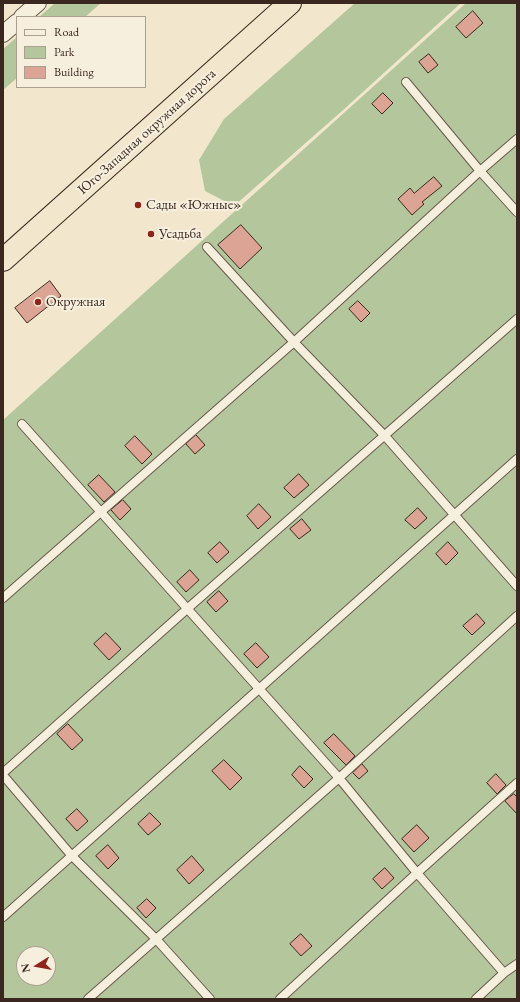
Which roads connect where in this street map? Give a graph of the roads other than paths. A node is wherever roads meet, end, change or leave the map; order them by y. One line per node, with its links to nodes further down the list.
1 (38, 3): 3 (street)
2 (290, 3): 11 (highway, Юго-Западная окружная дорога)
3 (23, 16)
4 (16, 23): 5 (street)
5 (3, 34)
6 (406, 82): 8 (lane)
7 (517, 139): 8 (lane)
8 (480, 171): 9 (lane); 13 (lane)
9 (517, 212)
10 (207, 247): 13 (lane)
11 (3, 260)
12 (517, 319): 15 (lane)
13 (294, 342): 15 (lane); 17 (lane)
14 (22, 424): 17 (lane)
15 (385, 436): 18 (lane); 21 (lane)
16 (517, 459): 18 (lane)
17 (101, 513): 20 (lane); 21 (lane)
18 (454, 514): 19 (lane); 23 (lane)
19 (517, 586)
20 (3, 598)
21 (187, 609): 23 (lane); 24 (lane)
22 (517, 616): 25 (lane)
23 (258, 689): 25 (lane); 27 (lane)
24 (3, 774): 27 (lane)
25 (339, 778): 28 (lane); 30 (lane)
26 (517, 783): 28 (lane)
27 (72, 856): 29 (lane); 30 (lane)
28 (417, 873): 32 (lane); 35 (lane)
29 (3, 917)
30 (156, 939): 33 (lane); 34 (lane)
31 (517, 964): 32 (lane)
32 (504, 973): 36 (lane)
33 (88, 999)
34 (210, 999)
35 (280, 999)
36 (476, 999)

